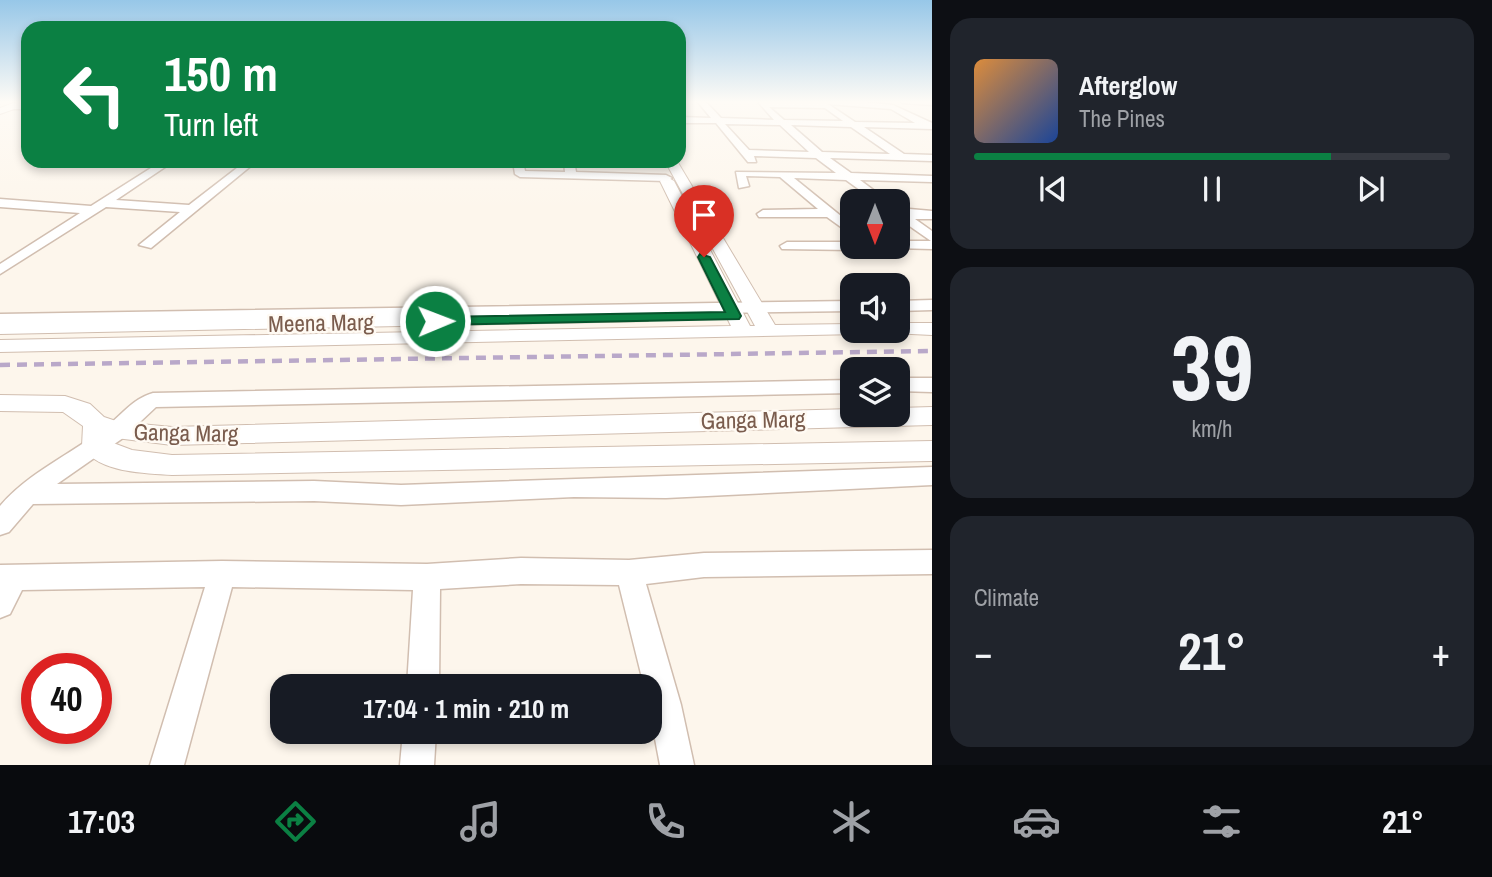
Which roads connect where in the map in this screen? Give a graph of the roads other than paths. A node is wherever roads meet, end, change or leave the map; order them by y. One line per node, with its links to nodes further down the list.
1 (732, 137): 4 (street)
2 (798, 137): 4 (street)
3 (873, 137): 5 (street)
4 (819, 155): 5 (street); 15 (street)
5 (901, 157): 6 (street)
6 (932, 158)
7 (158, 168): 21 (street)
8 (243, 168): 22 (street)
9 (519, 168): 14 (street)
10 (570, 168): 14 (street)
11 (661, 168): 16 (street)
12 (674, 168): 43 (street)
13 (783, 174): 15 (street); 18 (street); 23 (street)
14 (571, 175): 16 (street)
15 (846, 175): 17 (street); 19 (street)
16 (666, 178): 43 (street)
17 (932, 178)
18 (743, 186)
19 (865, 189)
20 (3, 205): 21 (street)
21 (98, 206): 22 (street); 35 (street)
22 (193, 209): 30 (street)
23 (830, 213): 24 (street); 27 (street)
24 (763, 214)
25 (910, 214): 26 (street)
26 (932, 215)
27 (840, 221)
28 (910, 221): 29 (street)
29 (932, 237)
30 (146, 245)
31 (910, 245): 32 (street)
32 (932, 245)
33 (787, 246): 34 (street)
34 (840, 246)
35 (0, 270)
36 (932, 305): 37 (street)
37 (910, 306)
38 (840, 307): 43 (street)
39 (910, 314): 40 (street)
40 (932, 314)
41 (840, 315): 43 (street, Meena Marg)
42 (0, 318): 43 (street)
43 (748, 318): 44 (street, Meena Marg); 45 (street, Meena Marg); 48 (street)
44 (0, 328)
45 (840, 329)
46 (910, 329): 47 (street)
47 (932, 329)
48 (0, 346)
49 (910, 385): 50 (street)
50 (932, 385)
51 (840, 386): 54 (street)
52 (0, 403): 54 (street)
53 (932, 416): 54 (street, Ganga Marg)
54 (102, 433): 55 (street, Ganga Marg); 57 (street)
55 (932, 451)
56 (932, 475): 57 (street)
57 (27, 494): 58 (street)
58 (0, 524)
59 (932, 562): 60 (street)
60 (629, 573): 62 (street); 69 (street)
61 (222, 574): 62 (street); 63 (street); 67 (street)
62 (428, 577): 65 (street)
63 (7, 578): 64 (street)
64 (0, 604)
65 (424, 674)
66 (419, 744): 68 (street)
67 (167, 765)
68 (417, 765)
69 (677, 765)

